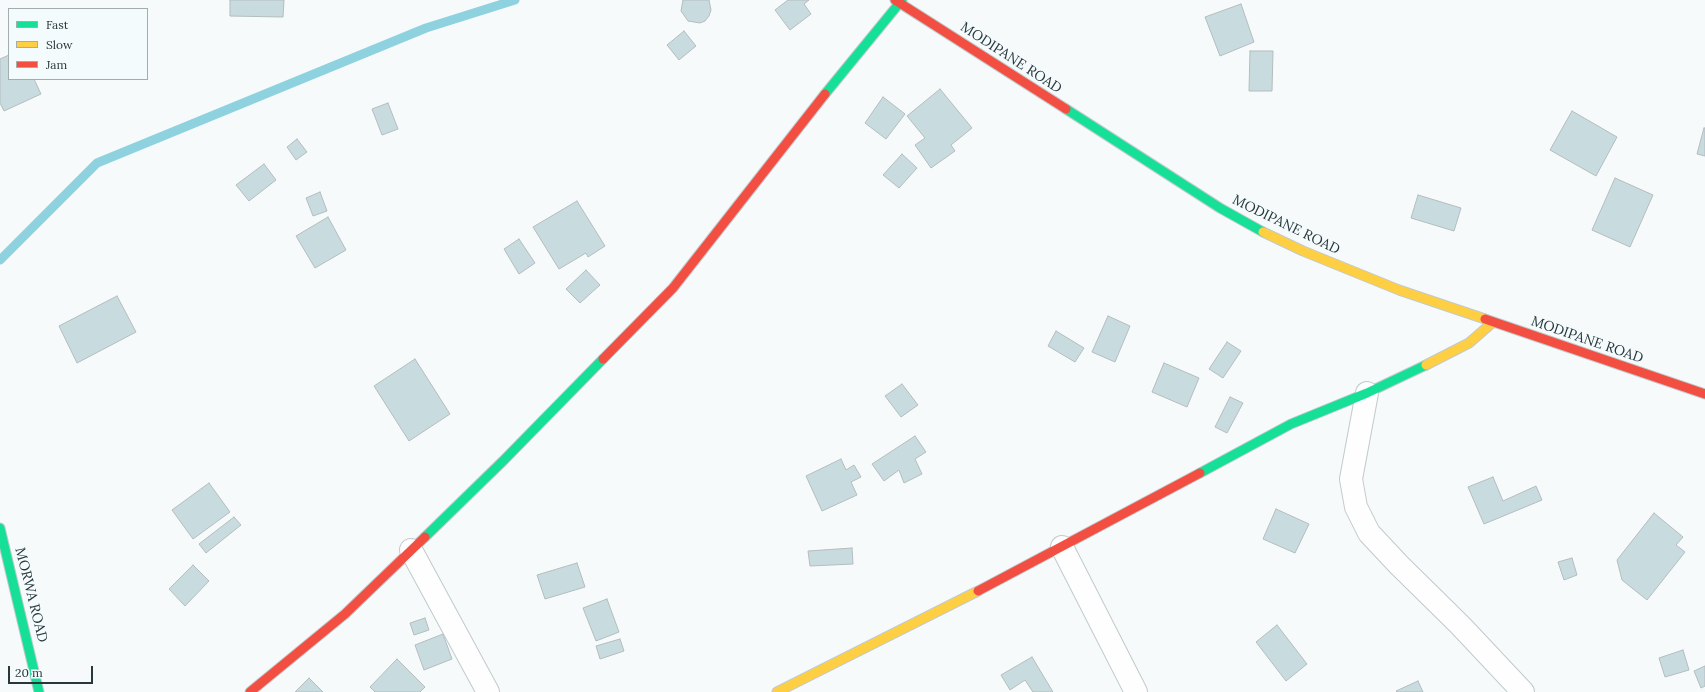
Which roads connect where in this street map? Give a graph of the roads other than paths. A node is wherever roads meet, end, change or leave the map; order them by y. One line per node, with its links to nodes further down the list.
1 (899, 1): 2 (street, MODIPANE ROAD); 7 (street)
2 (1492, 323): 3 (street); 4 (street, MODIPANE ROAD)
3 (1367, 393): 6 (street); 13 (street)
4 (1705, 394)
5 (0, 528): 8 (street, MORWA ROAD)
6 (1062, 547): 11 (street); 12 (street)
7 (411, 550): 9 (street); 10 (street)
8 (39, 692)
9 (250, 692)
10 (488, 692)
11 (777, 692)
12 (1136, 692)
13 (1523, 692)

